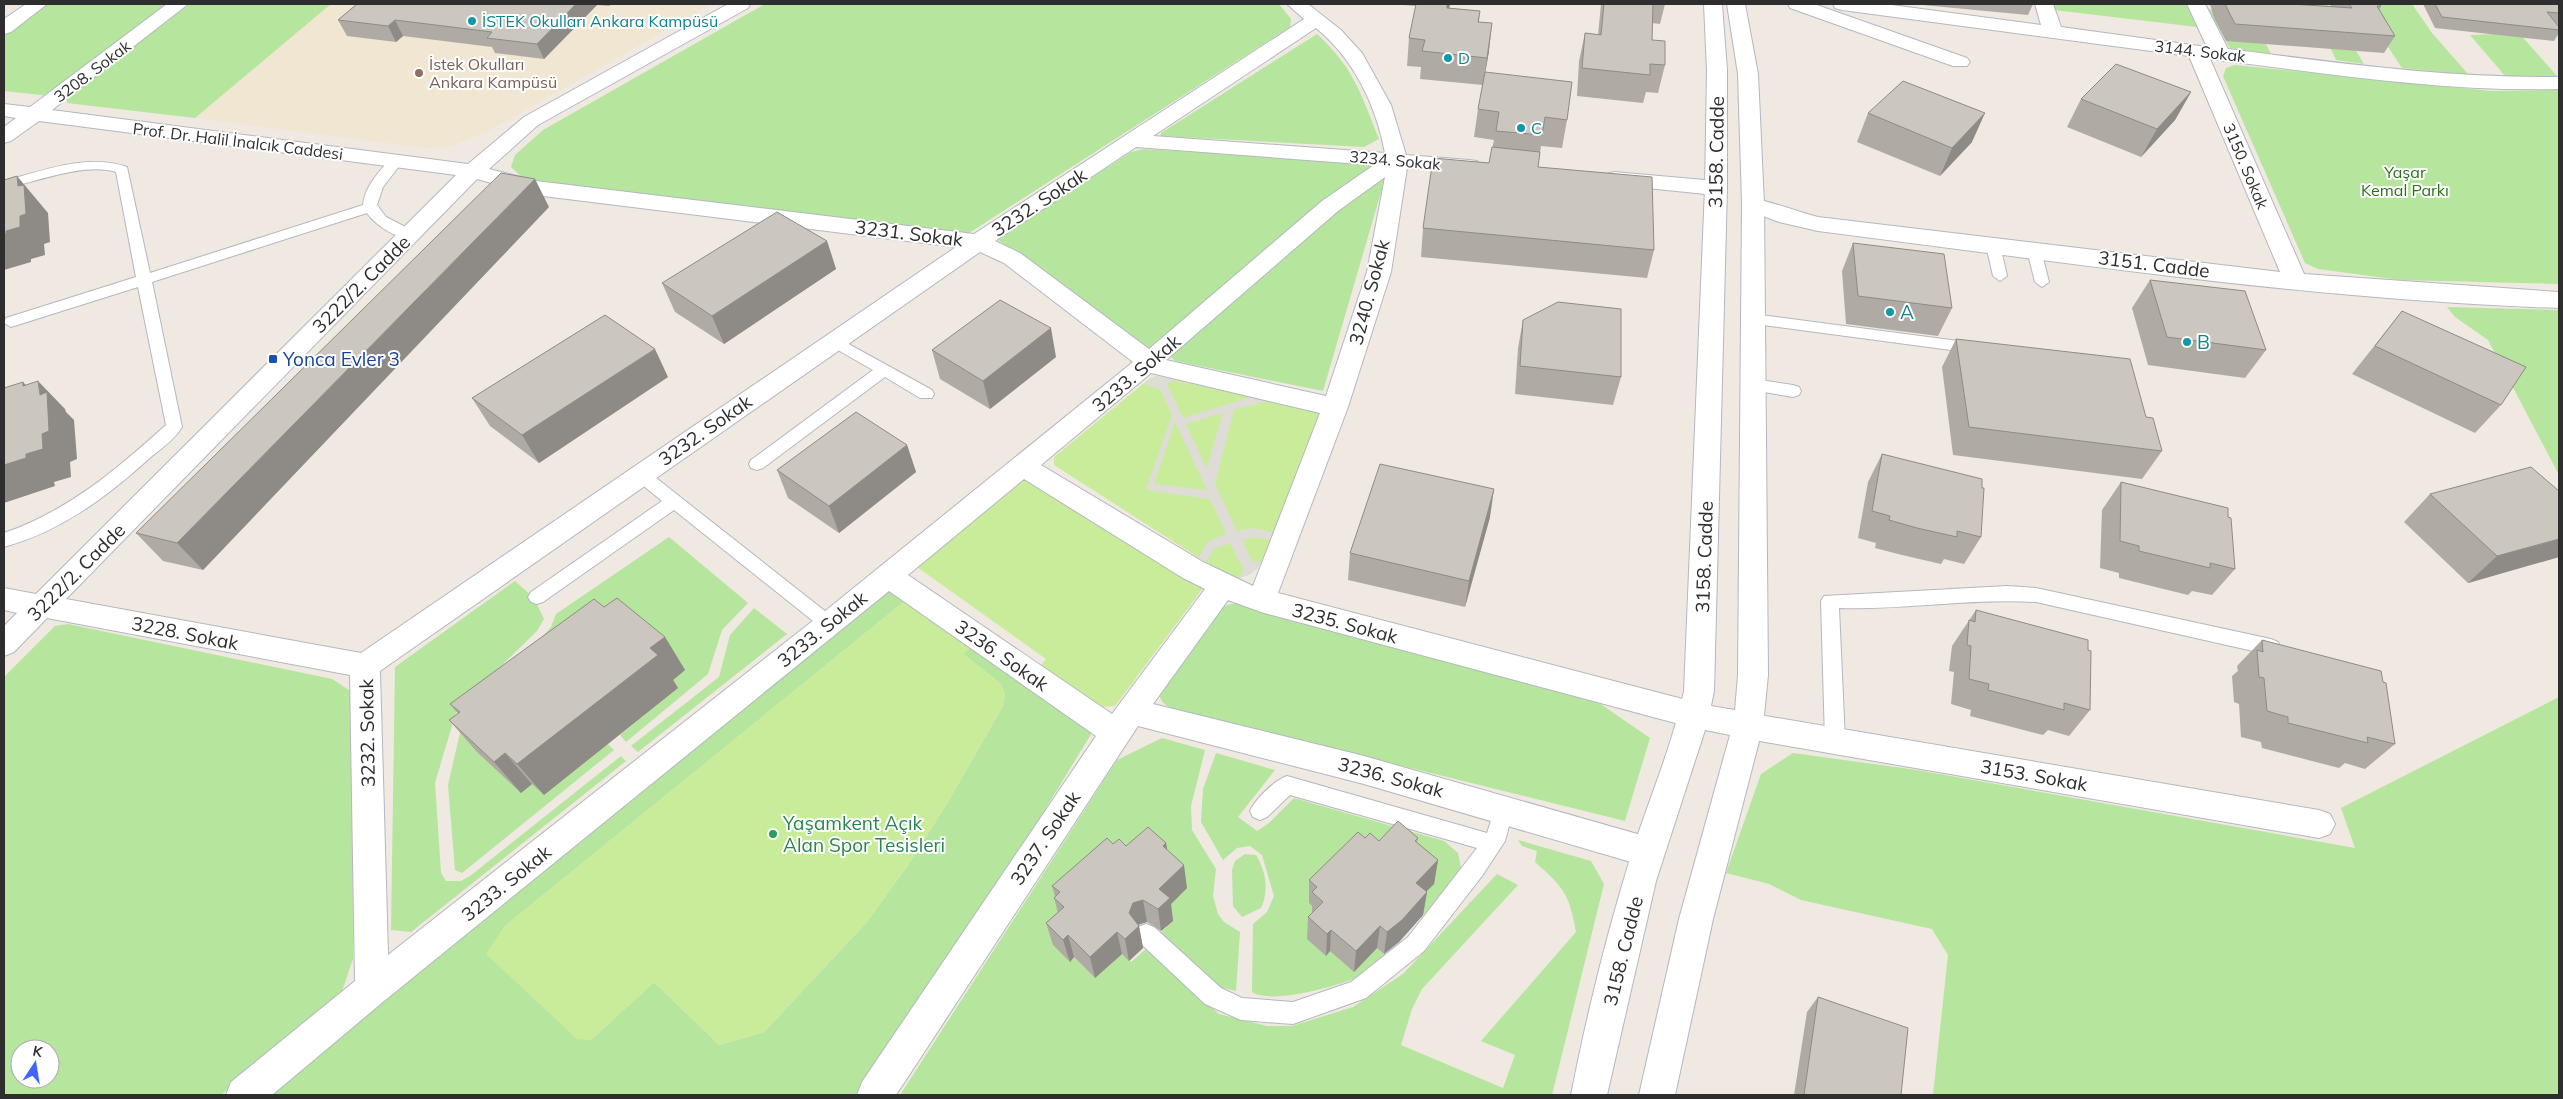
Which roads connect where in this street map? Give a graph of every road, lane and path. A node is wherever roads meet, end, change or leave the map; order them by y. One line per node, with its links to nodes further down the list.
1 (38, 4): 13 (street)
2 (180, 4): 20 (street, 3208. Sokak)
3 (741, 4): 26 (street, 3222/2. Cadde)
4 (1296, 4): 12 (street, 3240. Sokak)
5 (1714, 4): 29 (street, 3158. Cadde)
6 (1736, 4): 30 (street, 3158. Cadde)
7 (1797, 4): 17 (street)
8 (1842, 4): 11 (street, 3144. Sokak)
9 (2044, 4): 14 (street)
10 (2196, 4): 16 (street)
11 (1891, 7): 14 (street, 3144. Sokak)
12 (1316, 19): 22 (street, 3232. Sokak); 23 (street, 3240. Sokak)
13 (4, 28)
14 (2053, 32): 15 (street, 3144. Sokak)
15 (2197, 51): 16 (street, 3144. Sokak); 38 (street, 3150. Sokak)
16 (2221, 55): 18 (street, 3144. Sokak)
17 (1960, 62)
18 (2559, 83)
19 (4, 110): 20 (street, Prof. Dr. Halil İnalcık Caddesi)
20 (35, 114): 21 (street, 3208. Sokak); 24 (street, Prof. Dr. Halil İnalcık Caddesi)
21 (4, 137)
22 (1134, 141): 23 (street, 3234. Sokak); 33 (street, 3232. Sokak)
23 (1397, 160): 25 (street, 3234. Sokak); 45 (street, 3233. Sokak); 50 (street, 3240. Sokak)
24 (396, 161): 26 (street, Prof. Dr. Halil İnalcık Caddesi); 31 (lane)
25 (1487, 168)
26 (473, 171): 32 (street, 3222/2. Cadde); 33 (street, 3231. Sokak)
27 (1596, 178): 29 (street)
28 (4, 185): 37 (lane)
29 (1716, 188): 30 (street, 3151. Cadde); 66 (street, 3158. Cadde)
30 (1752, 204): 34 (street, 3151. Cadde); 41 (street, 3158. Cadde)
31 (369, 208): 32 (lane); 37 (lane)
32 (410, 235): 61 (street, 3222/2. Cadde)
33 (978, 242): 43 (street, 3232. Sokak); 45 (street, 3231. Sokak)
34 (1993, 245): 35 (street, 3151. Cadde); 36 (lane)
35 (2034, 250): 38 (street, 3151. Cadde); 39 (lane)
36 (2000, 276)
37 (144, 279): 42 (lane); 55 (lane)
38 (2295, 281): 40 (street, 3151. Cadde)
39 (2042, 282)
40 (2559, 300)
41 (1753, 319): 44 (lane); 47 (street, 3158. Cadde)
42 (11, 322)
43 (834, 341): 46 (lane); 53 (street, 3232. Sokak)
44 (1966, 348)
45 (1150, 362): 50 (street, 3231. Sokak); 52 (street, 3233. Sokak)
46 (884, 370): 49 (lane); 51 (lane)
47 (1753, 385): 48 (lane); 68 (street, 3158. Cadde)
48 (1793, 391)
49 (926, 394)
50 (1335, 407): 60 (street, 3240. Sokak)
51 (757, 464)
52 (1023, 466): 56 (street, 3233. Sokak); 57 (street, 3235. Sokak)
53 (640, 474): 54 (lane); 65 (street, 3232. Sokak)
54 (675, 501): 58 (lane); 62 (lane)
55 (4, 540)
56 (888, 576): 62 (street, 3233. Sokak); 67 (street, 3236. Sokak)
57 (1223, 586): 60 (street, 3235. Sokak); 67 (street, 3237. Sokak)
58 (537, 597)
59 (4, 599): 61 (street, 3228. Sokak)
60 (1261, 601): 66 (street, 3235. Sokak)
61 (42, 606): 63 (street, 3222/2. Cadde); 65 (street, 3228. Sokak)
62 (829, 624): 76 (street, 3233. Sokak)
63 (4, 644)
64 (2271, 647): 69 (lane)
65 (366, 666): 76 (street, 3232. Sokak)
66 (1694, 715): 68 (street, 3235. Sokak); 74 (street, 3158. Cadde)
67 (1123, 722): 70 (street, 3236. Sokak); 78 (street, 3237. Sokak)
68 (1748, 726): 69 (street, 3153. Sokak); 80 (street, 3158. Cadde)
69 (1835, 741): 72 (street, 3153. Sokak)
70 (1504, 808): 73 (lane); 74 (street, 3236. Sokak)
71 (1260, 811): 73 (lane)
72 (2319, 824)
73 (1492, 843): 75 (lane)
74 (1648, 852): 79 (street, 3158. Cadde)
75 (1146, 934)
76 (372, 990): 77 (street, 3233. Sokak)
77 (244, 1095)
78 (874, 1095)
79 (1590, 1095)
80 (1657, 1095)

